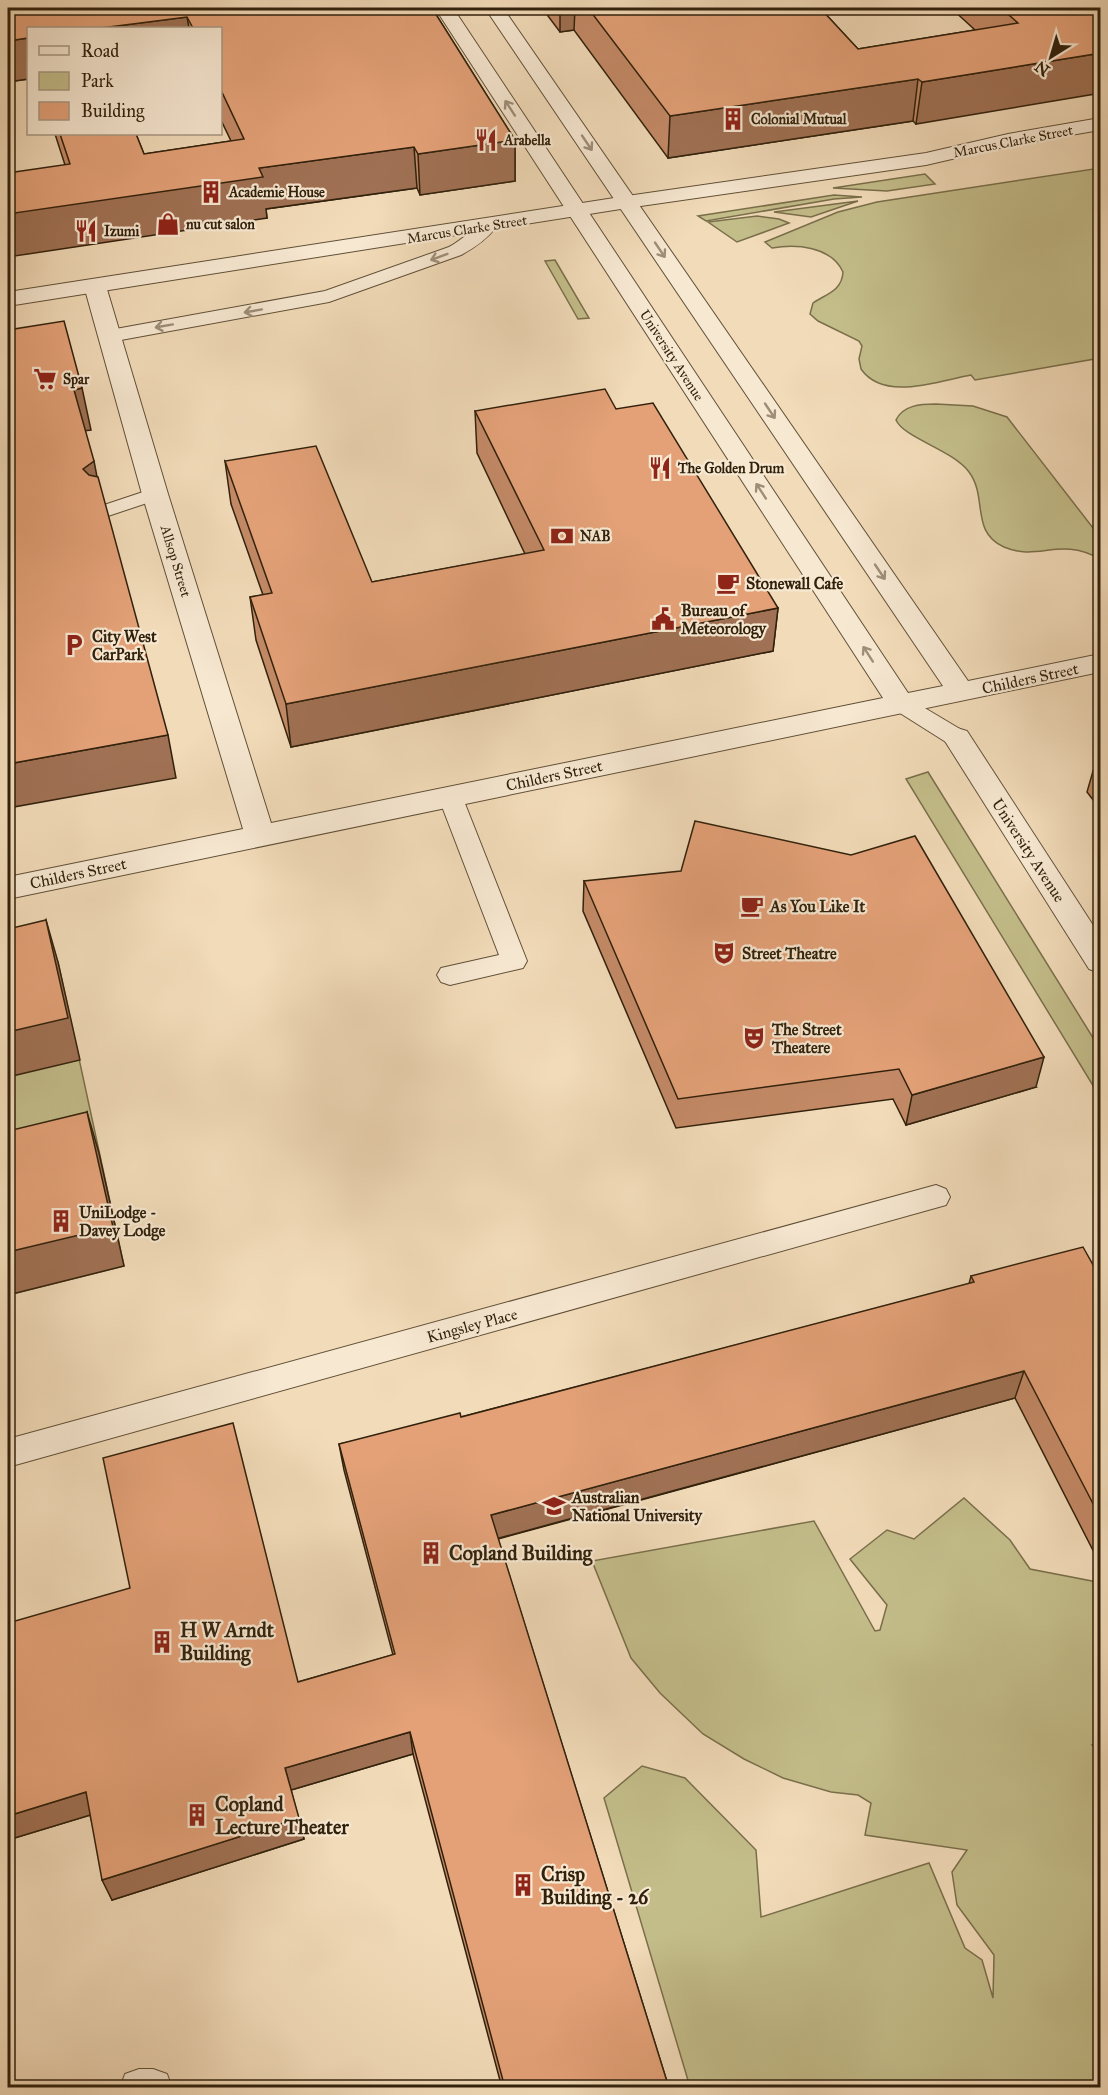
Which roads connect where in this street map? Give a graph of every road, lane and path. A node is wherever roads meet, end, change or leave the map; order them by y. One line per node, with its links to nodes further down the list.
1 (444, 8): 7 (street, University Avenue, one-way to 1)
2 (495, 8): 6 (street, one-way to 6)
3 (1101, 124): 5 (street, Marcus Clarke Street)
4 (1101, 142): 5 (street, Marcus Clarke Street)
5 (926, 159): 6 (street, Marcus Clarke Street)
6 (627, 202): 7 (street, Marcus Clarke Street); 15 (street, one-way to 15)
7 (576, 210): 8 (street, Marcus Clarke Street); 16 (street, University Avenue, one-way to 7)
8 (488, 226): 9 (street, Marcus Clarke Street); 11 (lane, one-way to 11)
9 (95, 286): 10 (street, Marcus Clarke Street); 11 (street, Allsop Street)
10 (8, 299)
11 (110, 336): 12 (street, Allsop Street)
12 (155, 494): 13 (lane); 19 (street, Allsop Street)
13 (105, 511)
14 (1101, 663): 15 (street, Childers Street)
15 (962, 693): 16 (street, Childers Street)
16 (900, 703): 17 (lane); 18 (street, Childers Street)
17 (957, 738): 21 (street, University Avenue)
18 (450, 796): 19 (street, Childers Street); 22 (lane)
19 (260, 835): 20 (street, Childers Street)
20 (8, 888)
21 (1101, 961)
22 (450, 975)
23 (936, 1197): 24 (lane, Kingsley Place)
24 (8, 1453)
25 (140, 2088): 26 (lane)
26 (153, 2088)

